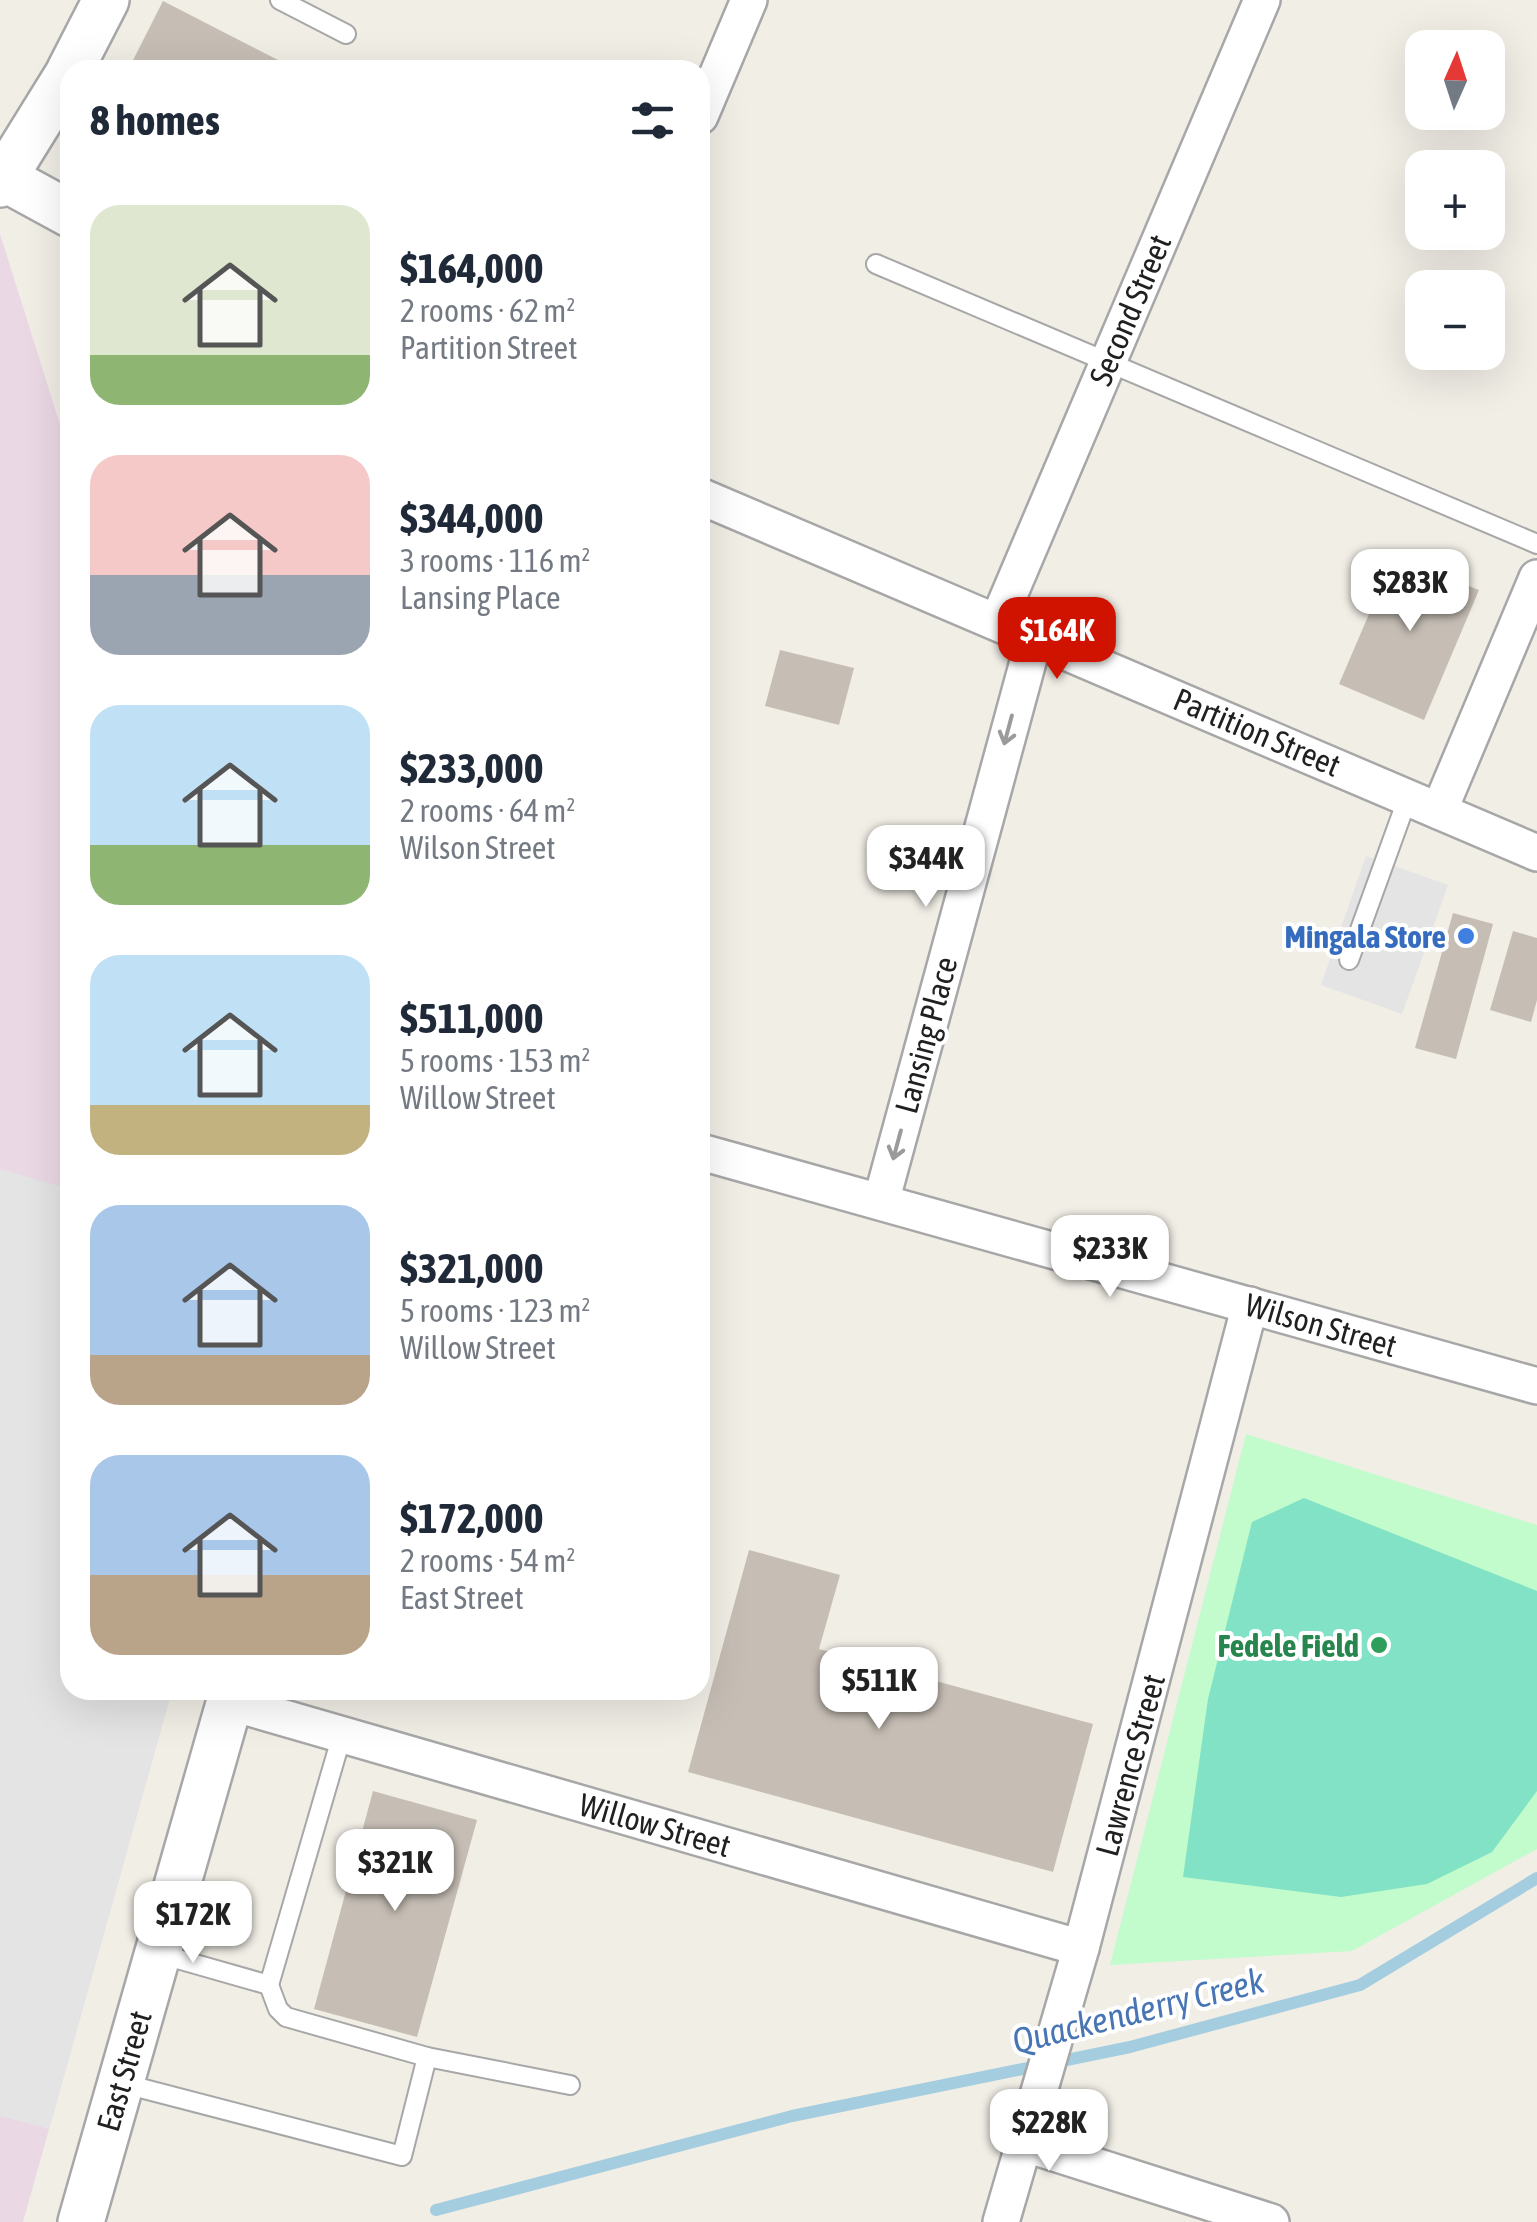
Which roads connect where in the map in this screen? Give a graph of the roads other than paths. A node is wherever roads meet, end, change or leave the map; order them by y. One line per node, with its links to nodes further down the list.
1 (106, 0): 6 (street)
2 (280, 0): 5 (lane)
3 (749, 0): 8 (street)
4 (1262, 0): 12 (street, Second Street)
5 (346, 34)
6 (75, 60)
7 (60, 86): 9 (street)
8 (710, 92)
9 (2, 181): 10 (street)
10 (60, 209)
11 (876, 264): 12 (lane)
12 (1108, 363): 14 (lane); 16 (street, Second Street)
13 (710, 500): 16 (street, Partition Street)
14 (1537, 544)
15 (1537, 578): 18 (street)
16 (998, 621): 17 (street, Partition Street)
17 (1034, 636): 18 (street, Partition Street); 22 (street, Lansing Place, one-way to 22)
18 (1424, 804): 19 (street, Partition Street); 20 (lane)
19 (1537, 854)
20 (1349, 960)
21 (710, 1154): 22 (street, Wilson Street)
22 (881, 1202): 23 (street, Wilson Street)
23 (1250, 1306): 24 (street, Wilson Street); 28 (street, Lawrence Street)
24 (1537, 1386)
25 (230, 1700): 29 (street, East Street)
26 (242, 1700): 27 (street, Willow Street)
27 (342, 1735): 28 (street, Willow Street); 30 (lane)
28 (1082, 1948): 34 (street, Lawrence Street)
29 (158, 1954): 30 (lane); 32 (street, East Street)
30 (270, 1985): 31 (lane)
31 (427, 2057): 32 (lane); 33 (lane)
32 (121, 2083): 35 (street, East Street)
33 (570, 2085)
34 (1024, 2144): 36 (street, Lawrence Street); 37 (street)
35 (81, 2222)
36 (1002, 2222)
37 (1271, 2222)

